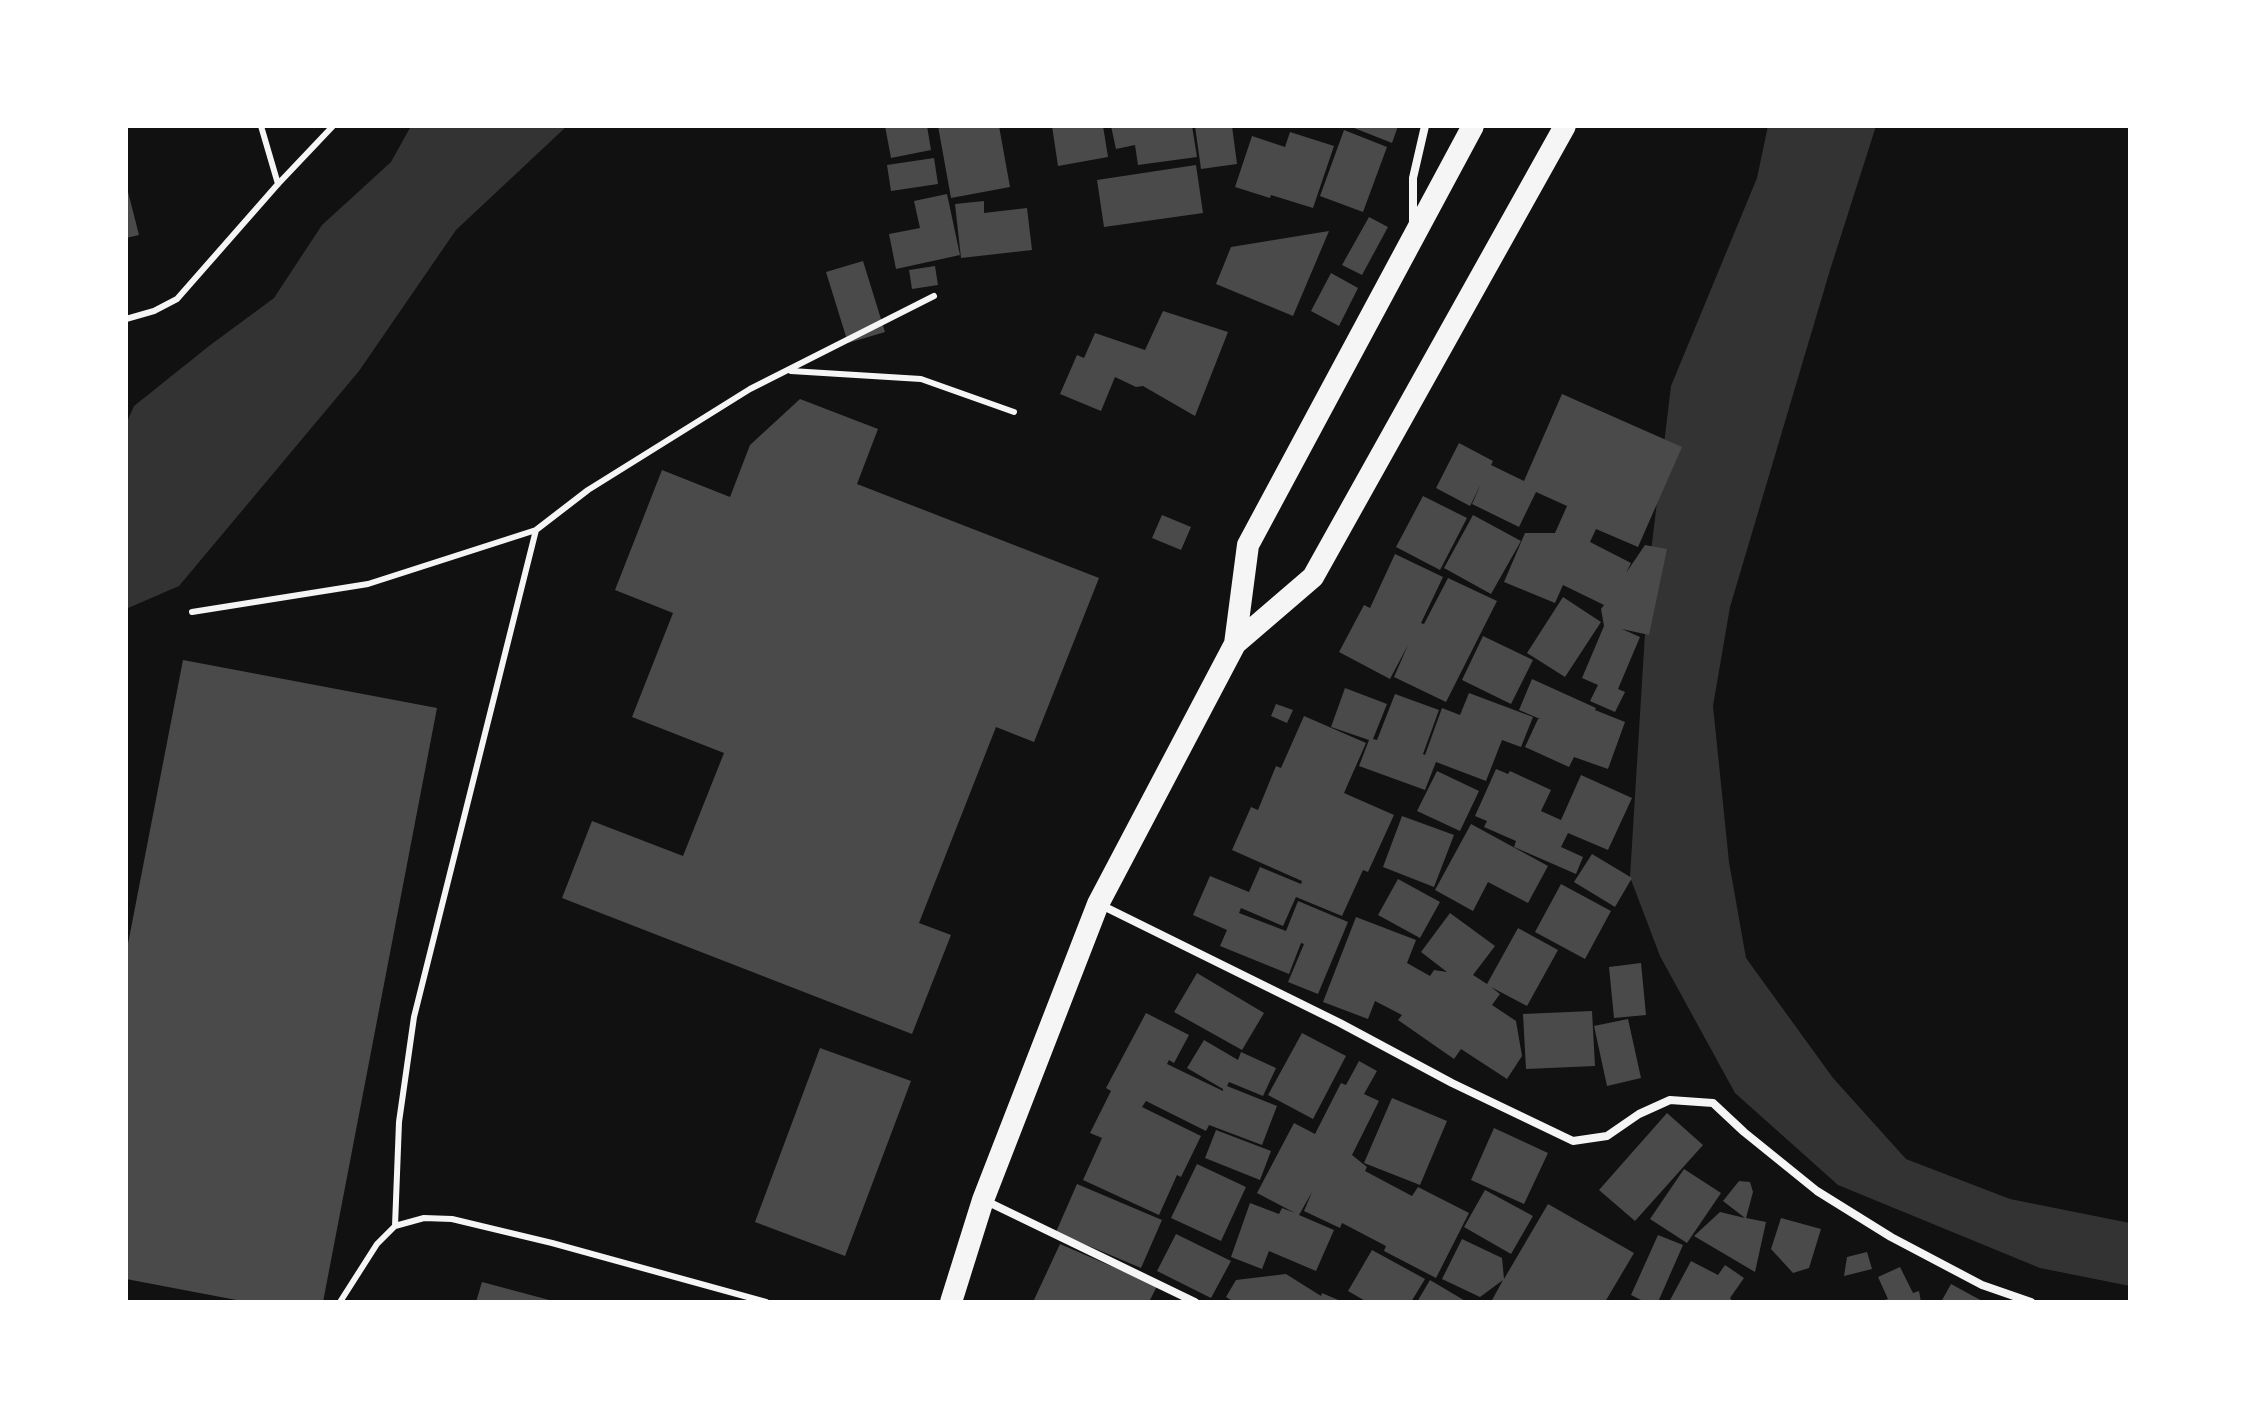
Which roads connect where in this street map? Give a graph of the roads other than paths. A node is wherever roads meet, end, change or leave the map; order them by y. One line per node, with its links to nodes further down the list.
1 (261, 126): 6 (lane)
2 (333, 126): 6 (lane)
3 (1425, 126): 7 (street)
4 (1473, 126): 7 (highway)
5 (1561, 134): 14 (highway)
6 (278, 184): 9 (lane)
7 (1413, 237): 14 (highway)
8 (934, 296): 10 (lane)
9 (126, 319)
10 (788, 370): 11 (lane); 12 (lane)
11 (1014, 412)
12 (536, 530): 13 (lane); 17 (lane)
13 (192, 612)
14 (1235, 644): 15 (highway)
15 (1098, 904): 16 (highway); 22 (street)
16 (983, 1200): 20 (highway); 21 (street)
17 (395, 1226): 18 (lane); 19 (lane)
18 (340, 1302)
19 (766, 1302)
20 (951, 1302)
21 (1195, 1302)
22 (2031, 1302)

